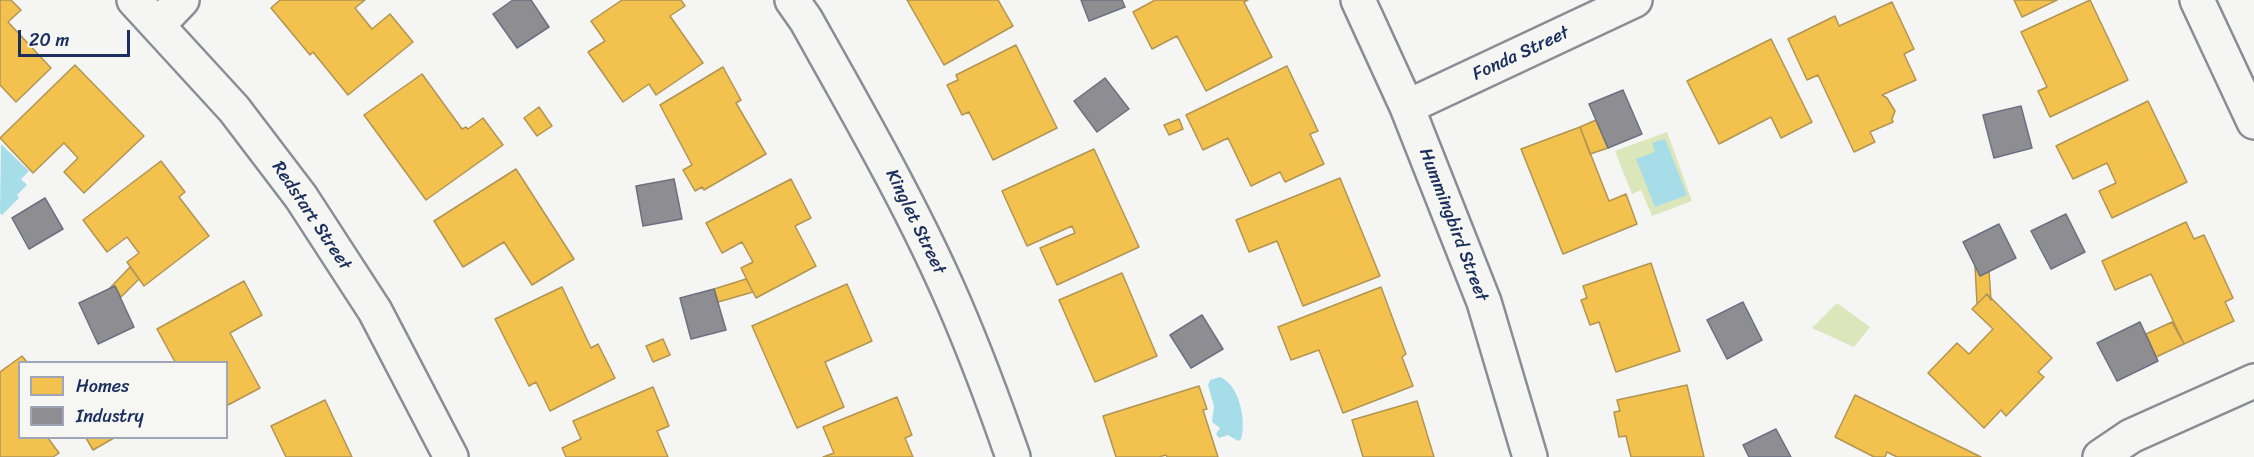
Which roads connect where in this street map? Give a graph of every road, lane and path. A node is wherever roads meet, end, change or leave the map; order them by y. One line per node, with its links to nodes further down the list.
1 (134, 0): 7 (street, Redstart Street)
2 (182, 0): 7 (street)
3 (792, 0): 12 (street, Kinglet Street)
4 (1358, 0): 8 (street, Hummingbird Street)
5 (1635, 0): 8 (street, Fonda Street)
6 (2197, 0): 9 (street)
7 (158, 25): 11 (street, Redstart Street)
8 (1407, 107): 13 (street, Hummingbird Street)
9 (2254, 122)
10 (2254, 381): 14 (street)
11 (451, 457)
12 (1014, 457)
13 (1530, 457)
14 (2100, 457)

